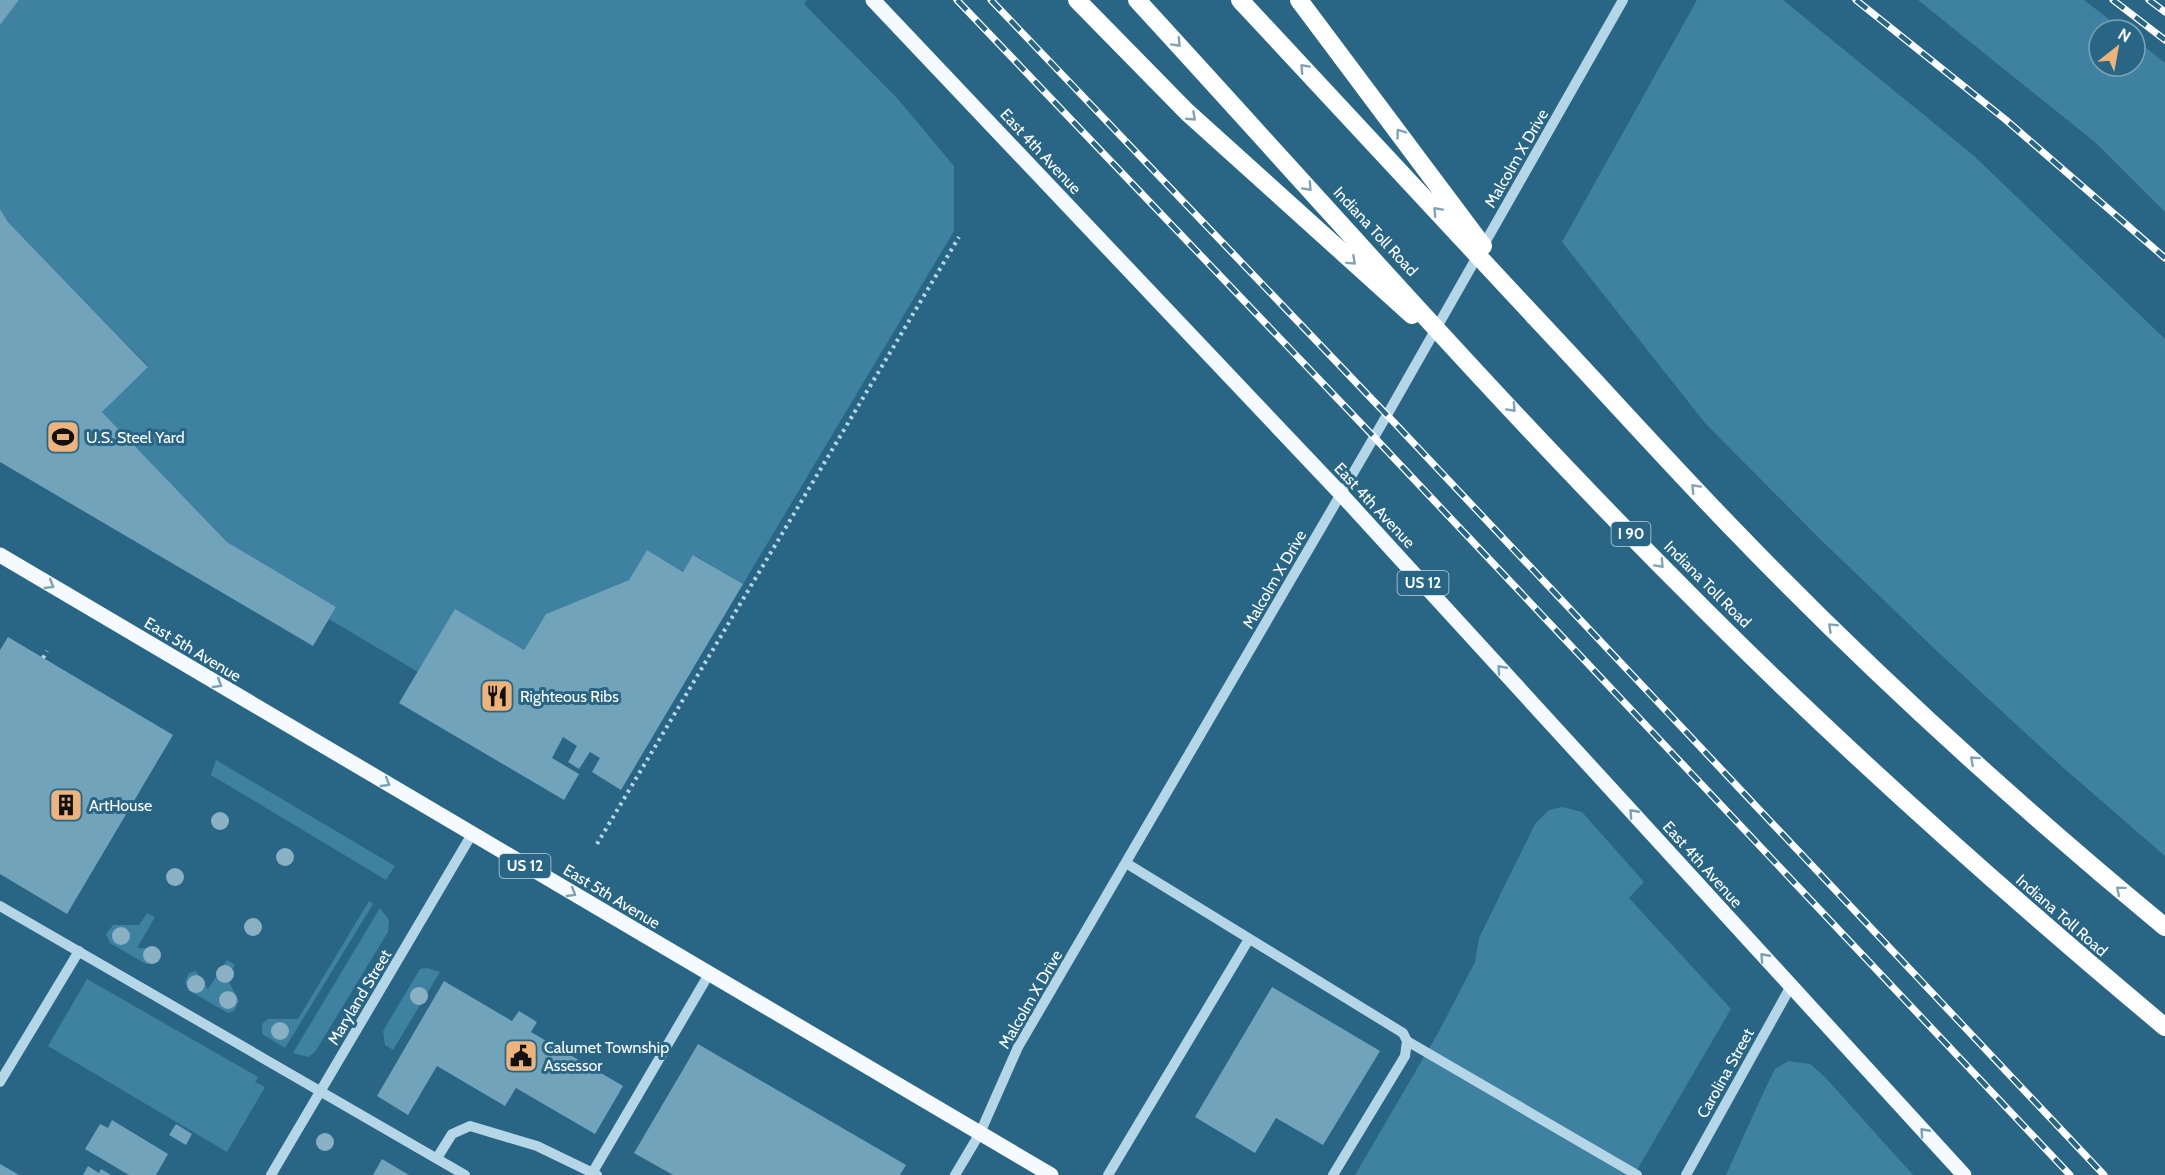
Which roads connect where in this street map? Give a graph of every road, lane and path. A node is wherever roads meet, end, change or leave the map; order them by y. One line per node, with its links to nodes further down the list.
1 (873, 0): 10 (main road, East 4th Avenue / US 12)
2 (1077, 0): 9 (highway, one-way to 9, bridge)
3 (1137, 0): 9 (highway, Indiana Toll Road / I 90, one-way to 9, bridge)
4 (1240, 0): 8 (highway, one-way to 4, bridge)
5 (1299, 0): 8 (highway, one-way to 5, bridge)
6 (1623, 0): 10 (street, Malcolm X Drive)
7 (959, 237): 15 (path)
8 (1534, 316): 18 (highway, one-way to 8)
9 (1495, 390): 23 (highway, Indiana Toll Road / I 90, one-way to 23, bridge)
10 (1341, 494): 16 (street, Malcolm X Drive); 22 (main road, East 4th Avenue / US 12, one-way to 10)
11 (0, 555): 14 (main road, East 5th Avenue / US 12, one-way to 14)
12 (47, 651): 13 (path)
13 (43, 658)
14 (472, 834): 21 (main road, East 5th Avenue / US 12, one-way to 21); 26 (street, Maryland Street)
15 (597, 844)
16 (1126, 863): 19 (street); 27 (street, Malcolm X Drive)
17 (0, 906): 20 (street)
18 (2165, 927)
19 (1249, 939): 24 (street); 34 (street)
20 (79, 951): 25 (street); 26 (street)
21 (709, 974): 27 (main road, East 5th Avenue / US 12); 29 (street)
22 (1791, 986): 37 (street, Carolina Street); 38 (main road, East 4th Avenue / US 12, one-way to 22)
23 (2165, 1027)
24 (1407, 1041): 35 (street); 36 (street)
25 (0, 1082)
26 (321, 1089): 28 (street); 30 (street, Maryland Street)
27 (980, 1133): 32 (street, Malcolm X Drive); 33 (main road, East 5th Avenue / US 12)
28 (436, 1158): 29 (street); 31 (street)
29 (594, 1174)
30 (272, 1175)
31 (465, 1175)
32 (955, 1175)
33 (1051, 1175)
34 (1108, 1175)
35 (1333, 1175)
36 (1637, 1175)
37 (1686, 1175)
38 (1964, 1175)

